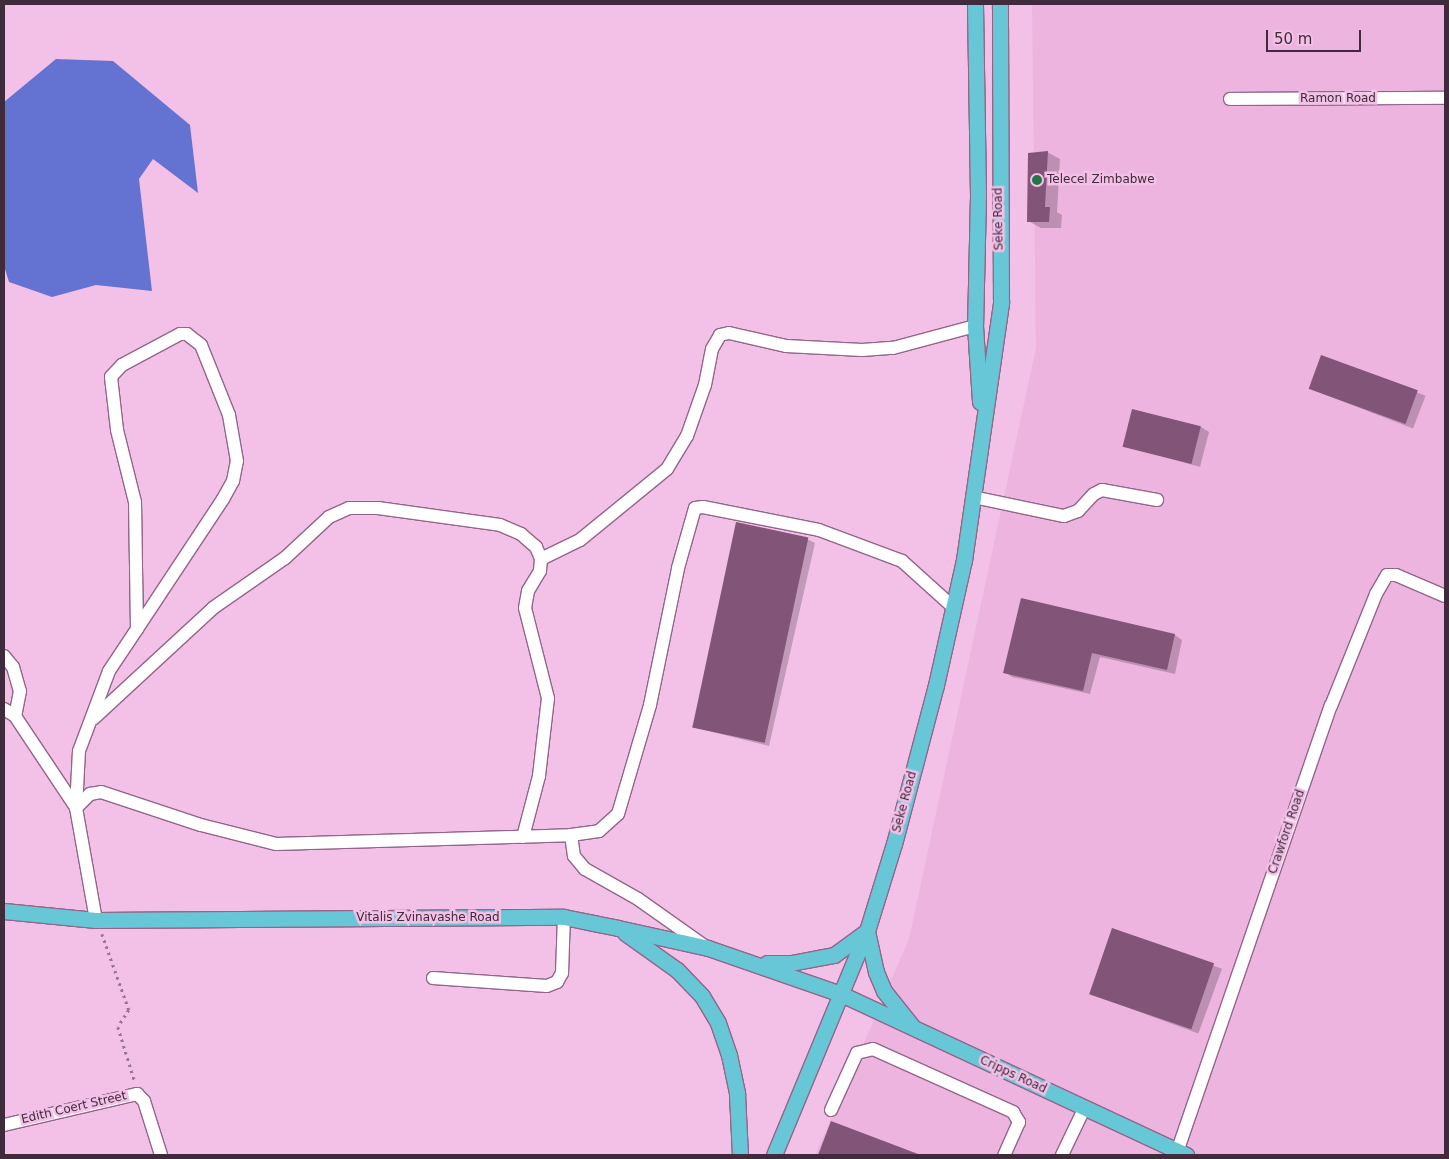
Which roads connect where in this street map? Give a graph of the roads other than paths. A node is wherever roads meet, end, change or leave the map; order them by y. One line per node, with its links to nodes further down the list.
1 (975, 4): 5 (main road, Seke Road)
2 (1000, 4): 6 (main road, Seke Road)
3 (1445, 98): 4 (street, Ramon Road)
4 (1230, 99)
5 (975, 326): 6 (main road, Seke Road); 9 (street)
6 (982, 433): 7 (main road, Seke Road)
7 (972, 497): 8 (street); 11 (main road, Seke Road)
8 (1157, 500)
9 (541, 559): 16 (street); 19 (street)
10 (1445, 596): 33 (street, Crawford Road)
11 (953, 607): 18 (street); 24 (main road, Seke Road)
12 (137, 629): 12 (street); 16 (street)
13 (4, 656): 15 (street)
14 (4, 709): 15 (street)
15 (15, 716): 17 (street)
16 (92, 721): 17 (street)
17 (76, 808): 19 (street); 22 (street)
18 (571, 835): 19 (street); 25 (street)
19 (523, 837)
20 (4, 911): 22 (main road, Vitalis Zvinavashe Road)
21 (564, 917): 22 (main road, Vitalis Zvinavashe Road); 23 (main road, Vitalis Zvinavashe Road); 27 (street)
22 (96, 920)
23 (618, 928): 25 (main road, Vitalis Zvinavashe Road); 35 (main road)
24 (866, 931): 26 (main road); 28 (main road, Seke Road); 29 (main road)
25 (708, 948): 26 (main road, Vitalis Zvinavashe Road)
26 (756, 963): 28 (main road, Vitalis Zvinavashe Road)
27 (433, 978)
28 (841, 994): 29 (main road, Cripps Road); 36 (main road, Seke Road)
29 (915, 1029): 30 (main road, Cripps Road)
30 (1084, 1109): 33 (main road, Cripps Road); 38 (street)
31 (830, 1110): 37 (street)
32 (4, 1125): 34 (street, Edith Coert Street)
33 (1182, 1153)
34 (161, 1155)
35 (740, 1155)
36 (774, 1155)
37 (1004, 1155)
38 (1062, 1155)

